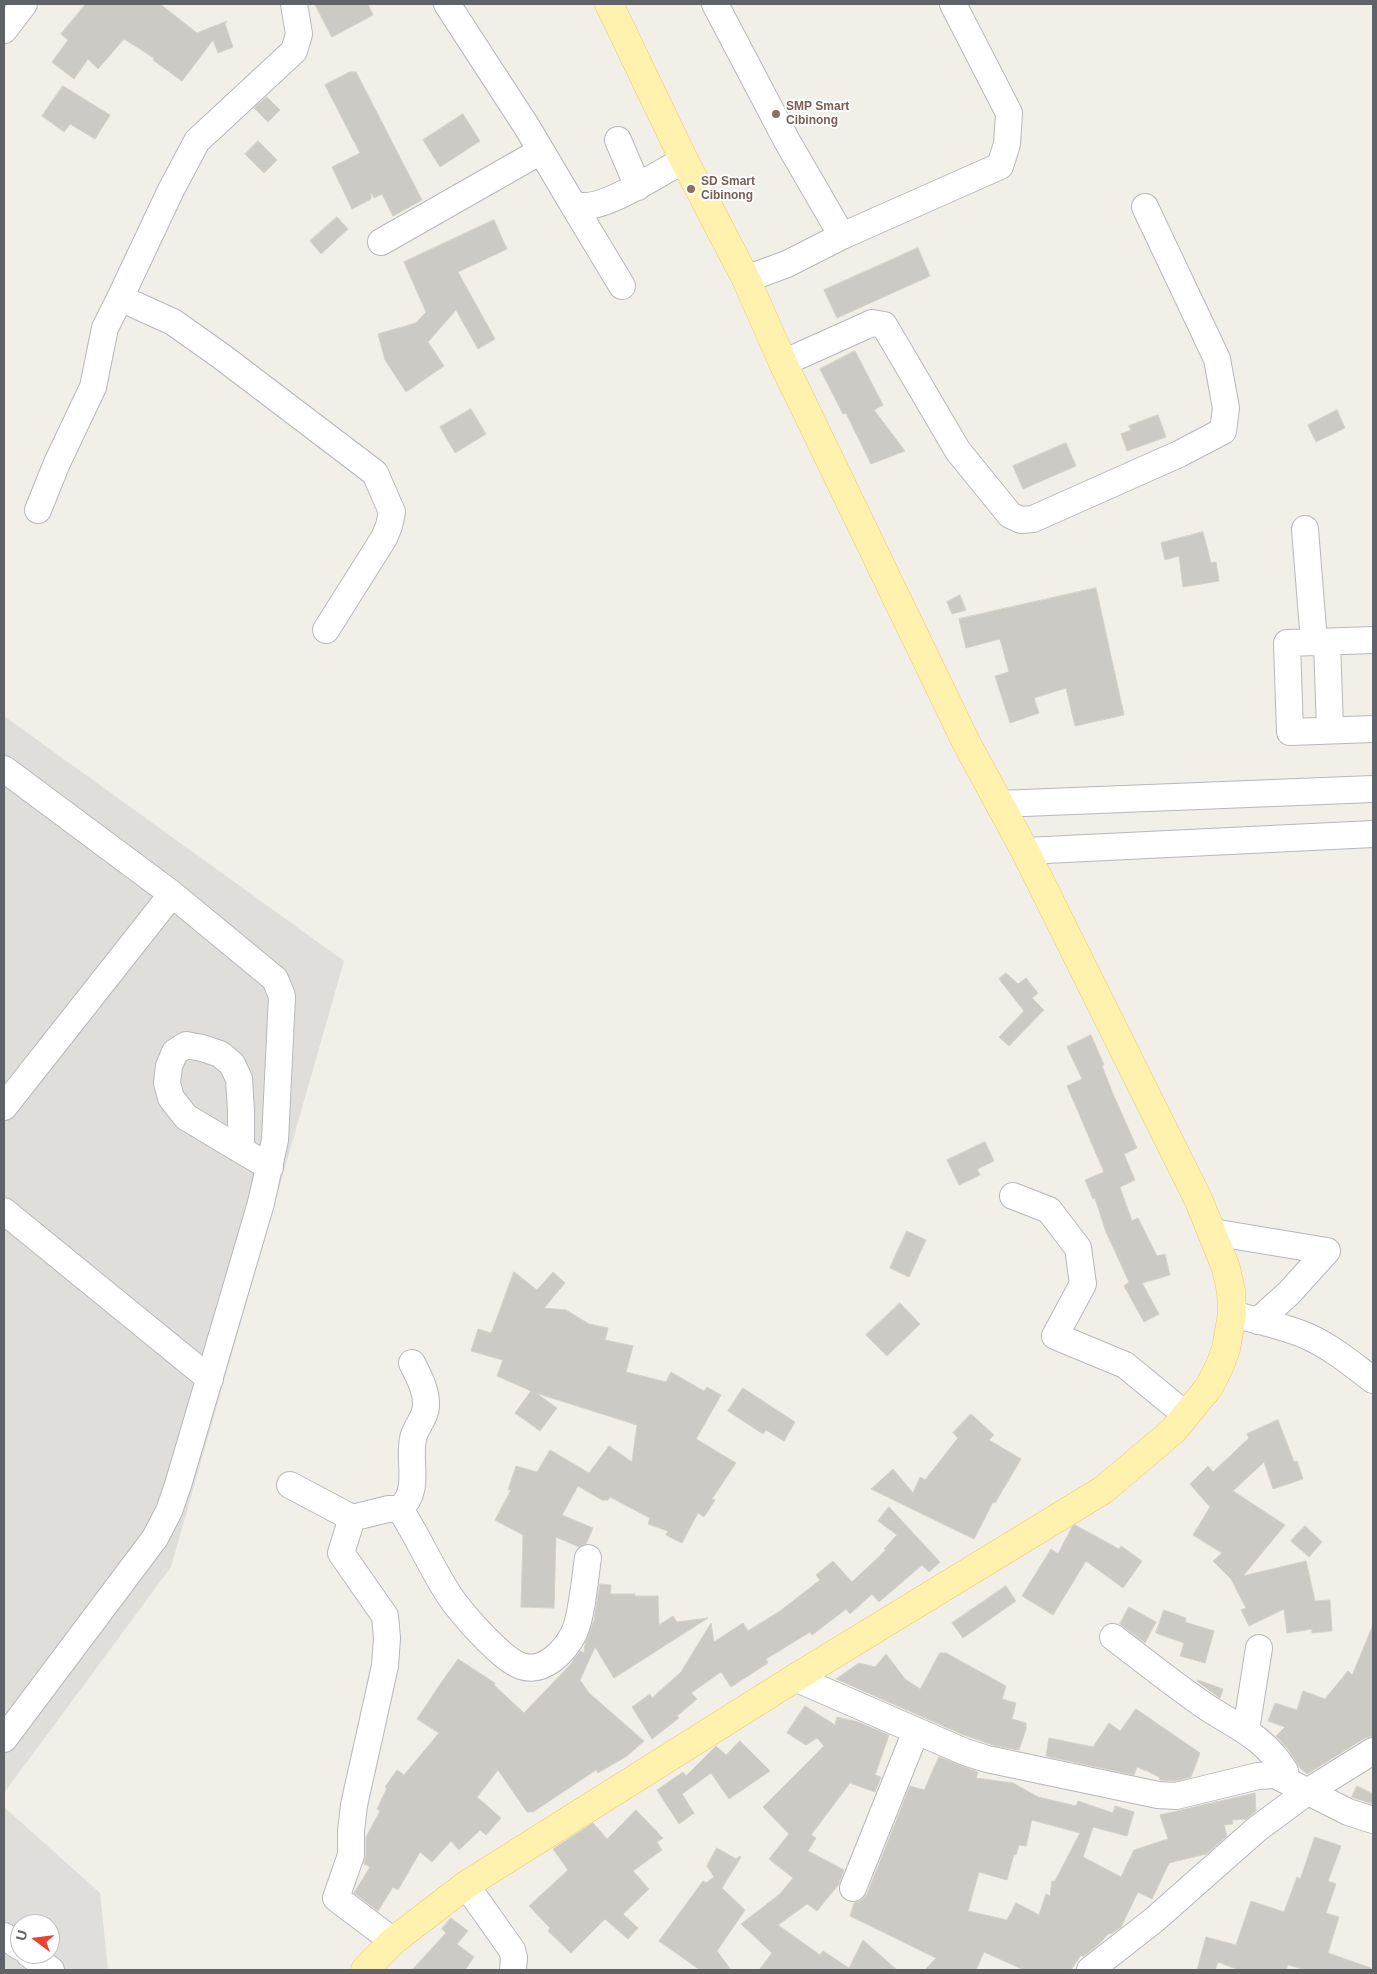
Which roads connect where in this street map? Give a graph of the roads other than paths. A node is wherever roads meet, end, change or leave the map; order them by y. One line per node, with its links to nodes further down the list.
1 (24, 4): 7 (street)
2 (294, 4): 18 (street)
3 (447, 4): 9 (street)
4 (609, 4): 10 (main road)
5 (715, 4): 14 (street)
6 (953, 4): 14 (street)
7 (4, 30)
8 (618, 140): 11 (street)
9 (541, 151): 12 (street); 15 (street)
10 (684, 160): 11 (street); 16 (main road)
11 (638, 187): 12 (street)
12 (572, 203): 17 (street)
13 (1145, 207): 19 (street)
14 (842, 236): 16 (street)
15 (381, 242)
16 (746, 279): 19 (main road)
17 (622, 286)
18 (120, 298): 20 (street); 22 (street)
19 (783, 364): 29 (main road)
20 (38, 510)
21 (1305, 529): 24 (street)
22 (326, 630)
23 (1373, 640): 24 (street)
24 (1321, 642): 26 (street); 26 (street)
25 (1373, 728): 26 (street)
26 (1330, 730)
27 (4, 769): 32 (street)
28 (1373, 789): 29 (street)
29 (999, 804): 31 (main road)
30 (1373, 834): 31 (street)
31 (1025, 851): 38 (main road)
32 (172, 894): 33 (street); 35 (street)
33 (4, 1107)
34 (241, 1150): 35 (street)
35 (270, 1167): 41 (street)
36 (1012, 1196): 43 (street)
37 (4, 1211): 41 (street)
38 (1212, 1232): 39 (main road); 39 (street)
39 (1245, 1317): 42 (street); 43 (main road)
40 (412, 1363): 45 (street)
41 (210, 1379): 53 (street)
42 (1373, 1380)
43 (1186, 1415): 50 (main road)
44 (290, 1485): 46 (street)
45 (400, 1509): 46 (street); 47 (street)
46 (352, 1518): 60 (street)
47 (588, 1558)
48 (1113, 1638): 52 (street)
49 (1258, 1648): 52 (street)
50 (795, 1678): 51 (street); 58 (main road)
51 (916, 1730): 55 (street); 59 (street)
52 (1246, 1730): 55 (street)
53 (4, 1739)
54 (1373, 1751): 56 (street)
55 (1284, 1778): 56 (street)
56 (1307, 1792): 57 (street); 63 (street)
57 (1373, 1820)
58 (466, 1885): 60 (main road); 62 (street)
59 (852, 1888)
60 (393, 1941): 61 (main road)
61 (366, 1970)
62 (513, 1970)
63 (1090, 1970)

